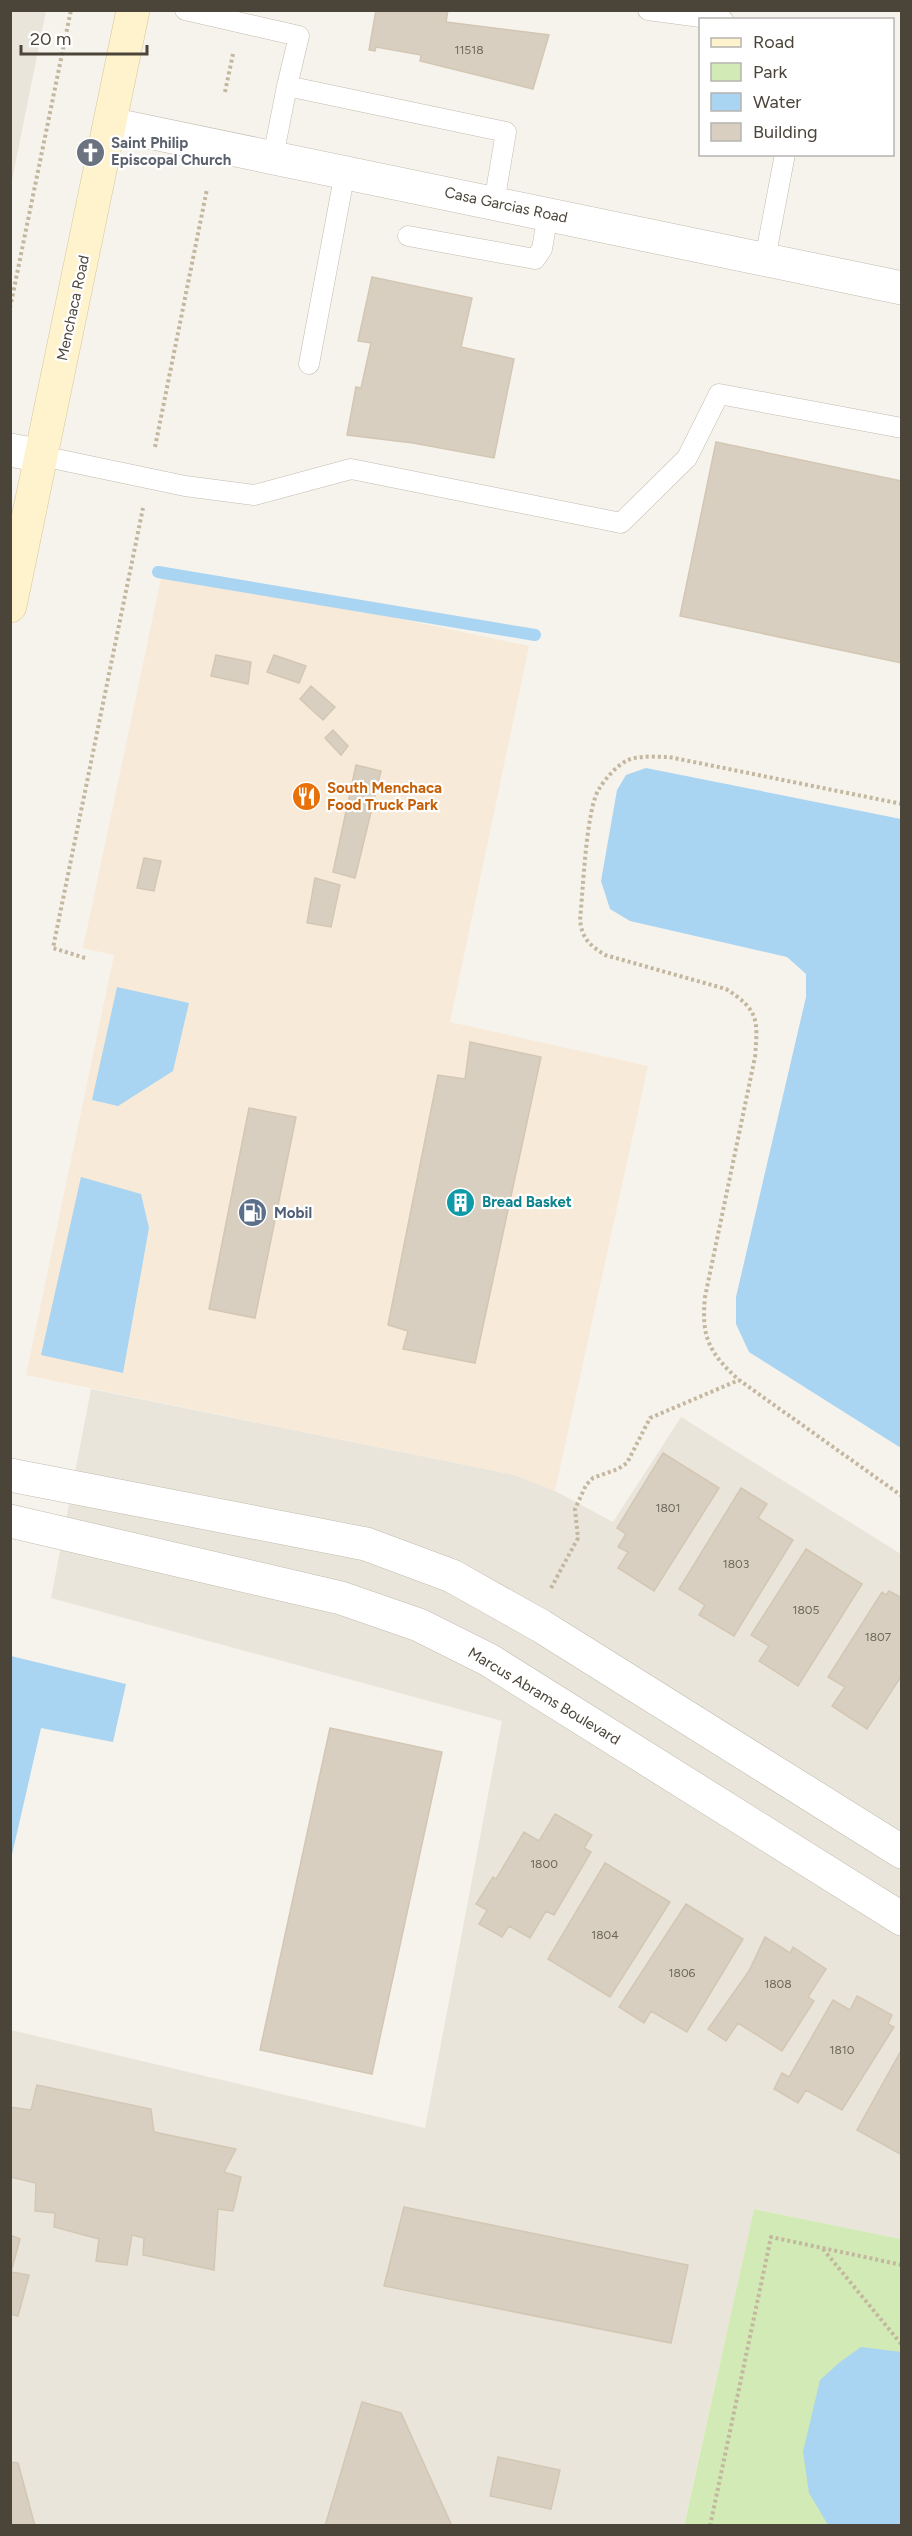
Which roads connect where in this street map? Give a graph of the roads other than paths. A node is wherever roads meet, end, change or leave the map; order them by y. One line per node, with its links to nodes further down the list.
1 (133, 10): 6 (main road, Menchaca Road)
2 (185, 10): 5 (lane)
3 (648, 10): 4 (lane)
4 (708, 18)
5 (287, 86): 8 (lane); 10 (lane)
6 (110, 124): 8 (street, Casa Garcias Road); 18 (main road, Menchaca Road)
7 (785, 156): 13 (lane)
8 (273, 157): 9 (street, Casa Garcias Road)
9 (345, 172): 10 (street, Casa Garcias Road); 15 (lane)
10 (494, 203): 11 (street, Casa Garcias Road)
11 (548, 214): 12 (lane); 13 (street, Casa Garcias Road)
12 (408, 236)
13 (765, 259): 14 (street, Casa Garcias Road)
14 (902, 288)
15 (309, 364)
16 (902, 428): 18 (lane)
17 (10, 450): 18 (street)
18 (42, 456): 19 (main road, Menchaca Road)
19 (10, 606)
20 (10, 1475): 22 (street)
21 (10, 1521): 23 (street, Marcus Abrams Boulevard)
22 (902, 1852)
23 (902, 1919)

